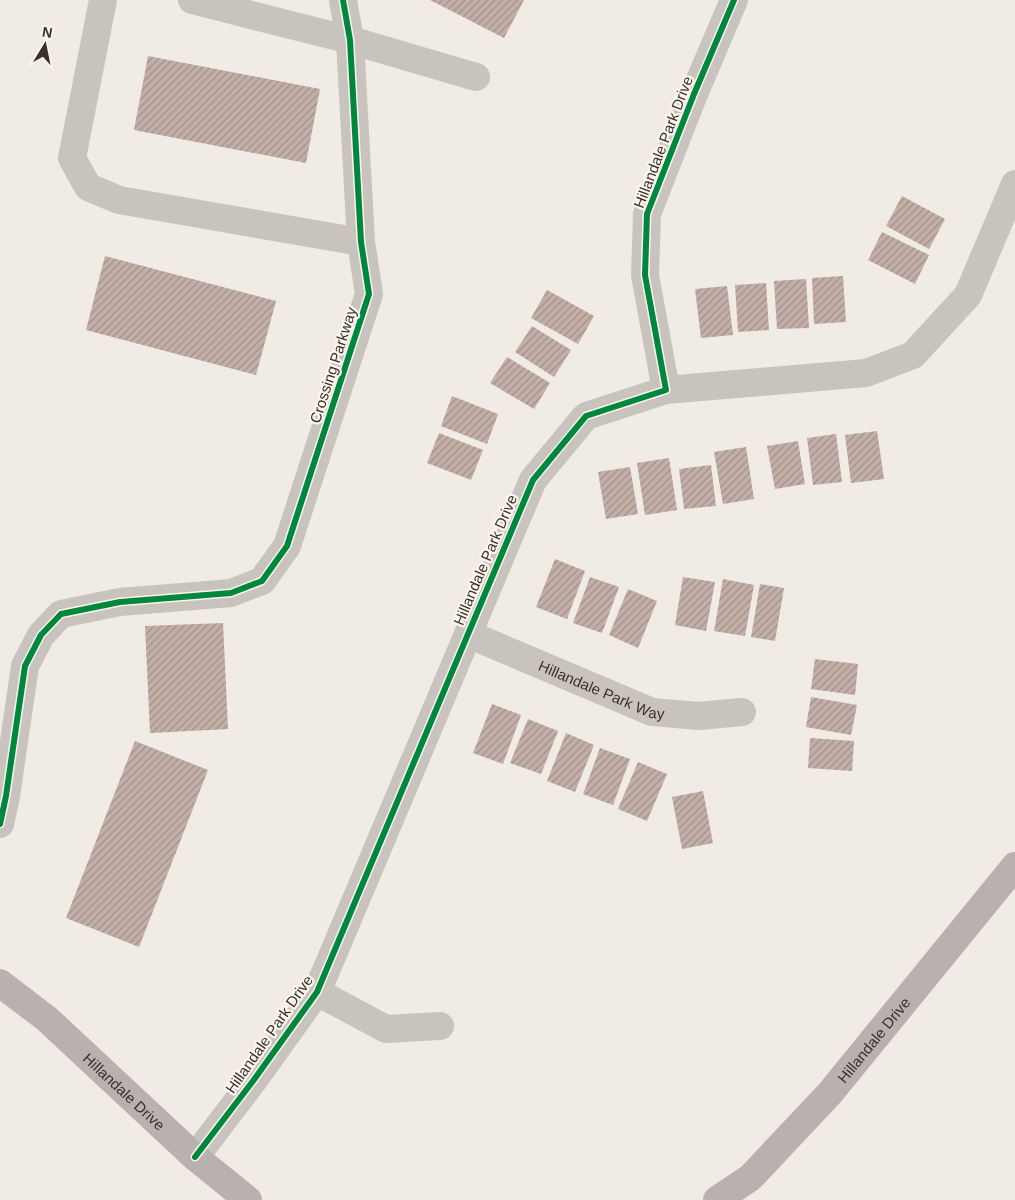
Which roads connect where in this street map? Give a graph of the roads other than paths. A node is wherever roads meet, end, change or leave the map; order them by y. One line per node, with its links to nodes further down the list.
1 (103, 0): 8 (street)
2 (192, 0): 5 (street)
3 (342, 0): 5 (street, Crossing Parkway)
4 (734, 0): 9 (street, Hillandale Park Drive)
5 (350, 40): 6 (street); 8 (street, Crossing Parkway)
6 (476, 77)
7 (1015, 184): 9 (street, Hillandale Park Drive)
8 (361, 242): 12 (street, Crossing Parkway)
9 (666, 390): 10 (street, Hillandale Park Drive)
10 (468, 634): 11 (street, Hillandale Park Way); 15 (street, Hillandale Park Drive)
11 (742, 712)
12 (0, 824)
13 (1015, 866): 19 (main road, Hillandale Drive)
14 (0, 984): 17 (main road, Hillandale Drive)
15 (317, 992): 16 (street); 17 (street, Hillandale Park Drive)
16 (440, 1026)
17 (195, 1157): 18 (main road, Hillandale Drive)
18 (248, 1200)
19 (717, 1200)

